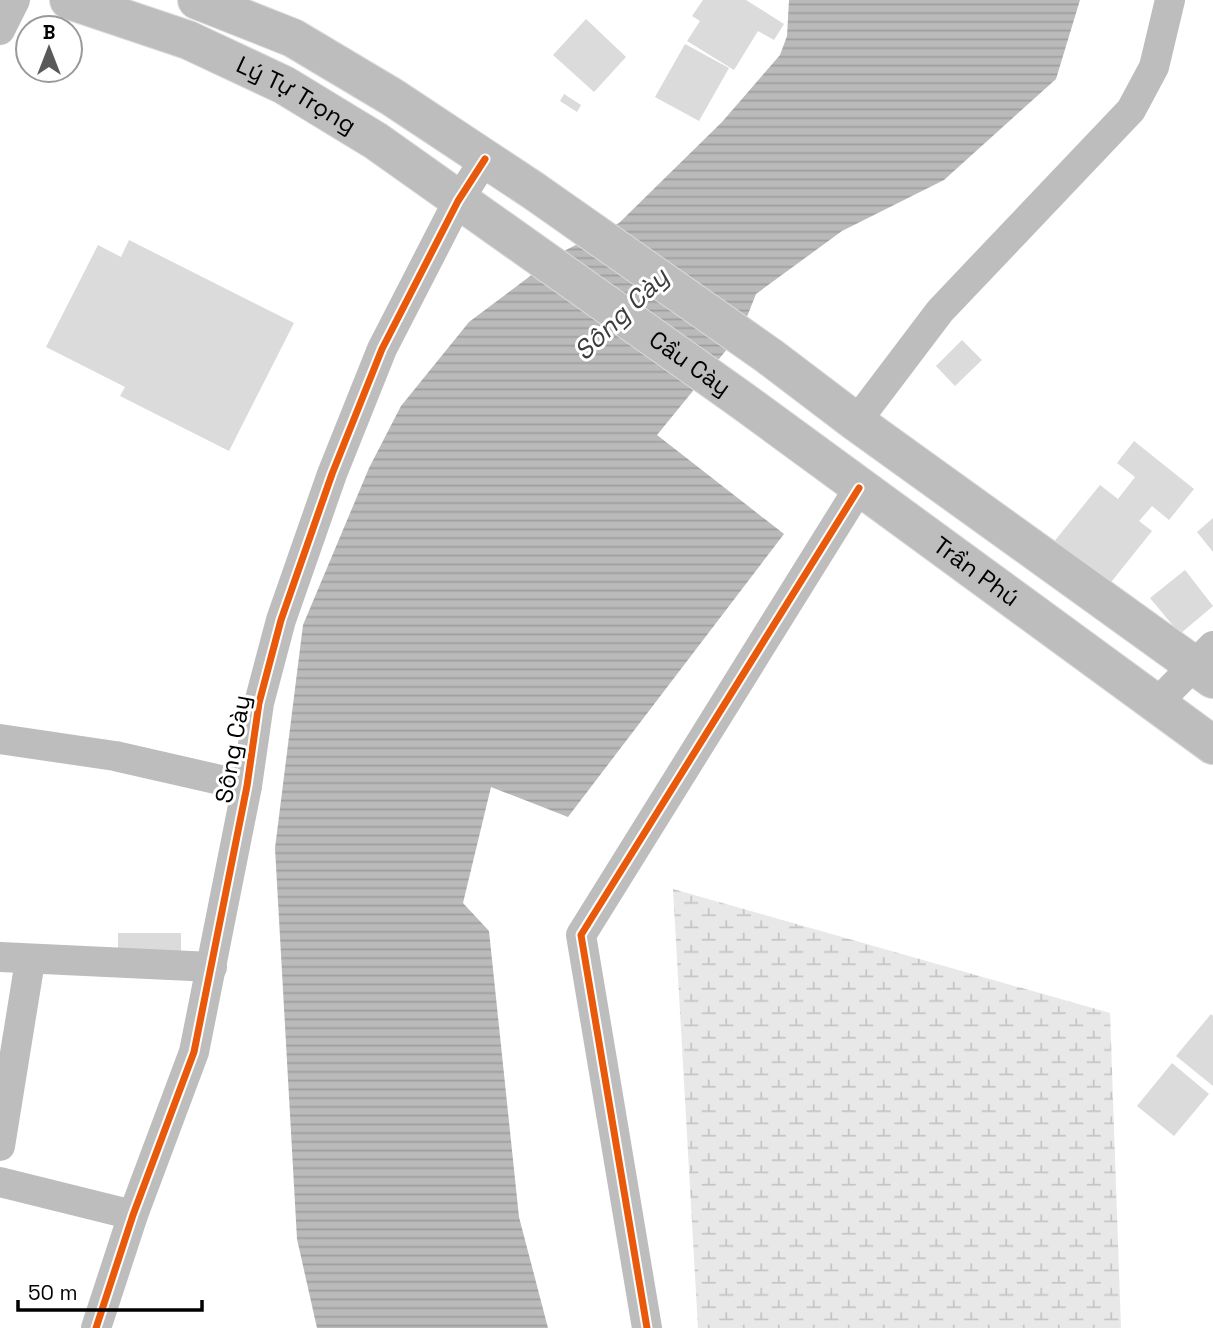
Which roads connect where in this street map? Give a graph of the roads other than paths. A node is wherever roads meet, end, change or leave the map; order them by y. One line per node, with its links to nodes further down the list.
1 (15, 0): 5 (street)
2 (69, 0): 7 (main road, Lý Tự Trọng)
3 (197, 0): 6 (main road, Lý Tự Trọng)
4 (1170, 0): 10 (street)
5 (0, 30)
6 (485, 159): 7 (street, Sông Cày); 10 (main road, Lý Tự Trọng)
7 (458, 201): 8 (main road, Lý Tự Trọng); 16 (street, Sông Cày)
8 (503, 231): 9 (main road, Cầu Cày)
9 (740, 399): 11 (main road, Trần Phú)
10 (856, 422): 12 (main road)
11 (859, 488): 13 (main road, Trần Phú); 24 (street)
12 (1207, 663): 13 (street)
13 (1156, 704): 15 (main road, Trần Phú)
14 (0, 739): 16 (street)
15 (1213, 745)
16 (247, 786): 19 (street, Sông Cày)
17 (0, 957): 18 (street)
18 (30, 961): 19 (street); 20 (street)
19 (212, 967): 22 (street, Sông Cày)
20 (0, 1146)
21 (0, 1182): 22 (street)
22 (132, 1215): 23 (street, Sông Cày)
23 (96, 1328)
24 (647, 1328)

